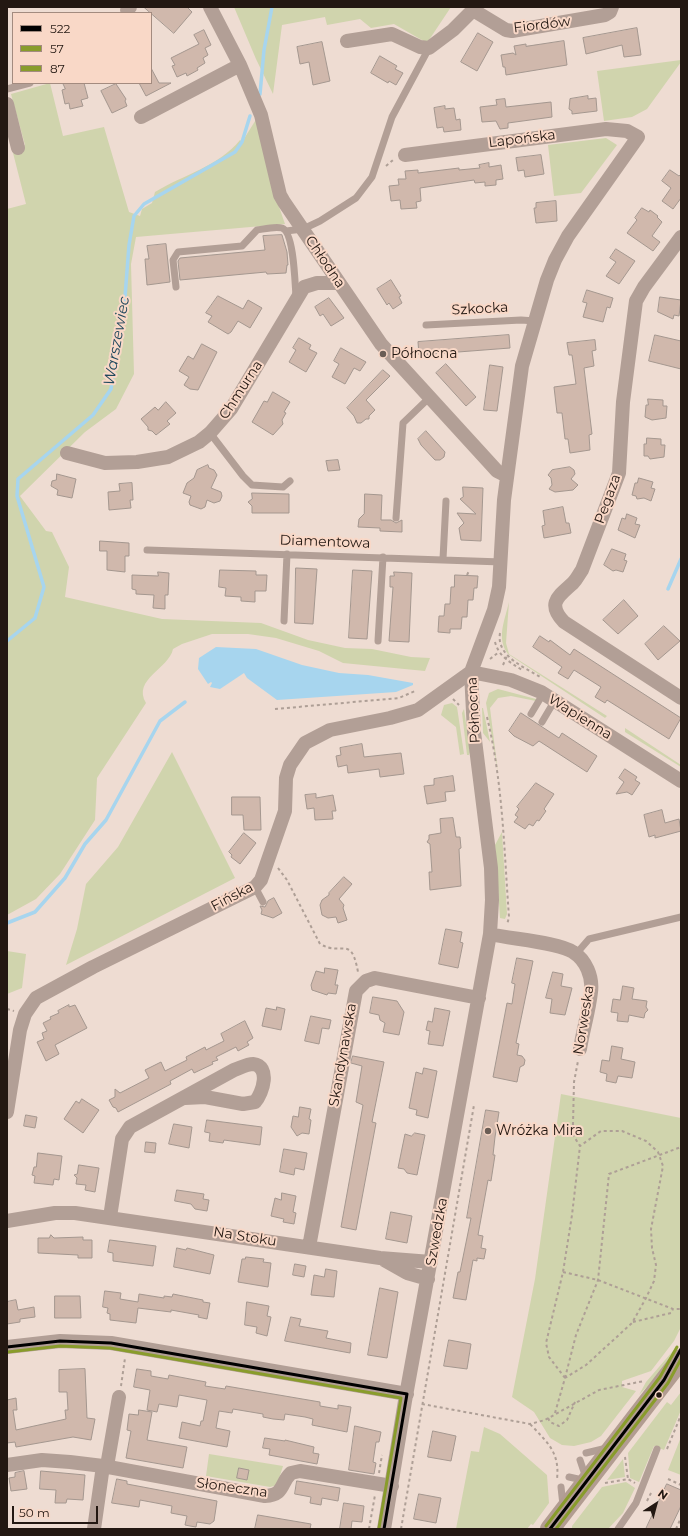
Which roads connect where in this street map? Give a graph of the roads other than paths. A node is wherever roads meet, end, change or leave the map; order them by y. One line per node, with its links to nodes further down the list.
1 (210, 7): 5 (street, Chłodna)
2 (612, 7): 4 (street, Fiordów)
3 (347, 41): 4 (street)
4 (429, 48): 13 (lane)
5 (240, 65): 9 (street); 13 (street, Chłodna)
6 (26, 84): 7 (lane)
7 (7, 89)
8 (7, 104): 11 (street)
9 (141, 117)
10 (638, 137): 12 (street, Lapońska); 19 (street, Północna)
11 (18, 148)
12 (405, 155)
13 (303, 229): 14 (lane); 16 (street, Chłodna)
14 (286, 231): 17 (lane); 18 (lane)
15 (681, 237): 37 (street, Pegaza)
16 (339, 282): 18 (street, Chmurna); 21 (street, Chłodna)
17 (176, 287)
18 (296, 299): 22 (street, Chmurna)
19 (535, 321): 20 (lane, Szkocka); 24 (street, Północna)
20 (426, 325)
21 (429, 398): 24 (street, Chłodna); 27 (lane)
22 (210, 433): 23 (street, Chmurna); 25 (lane)
23 (67, 453)
24 (507, 476): 32 (street, Północna)
25 (290, 481)
26 (446, 500): 31 (lane)
27 (396, 518)
28 (147, 550): 29 (lane, Diamentowa)
29 (287, 554): 30 (lane, Diamentowa); 33 (lane)
30 (383, 557): 31 (lane, Diamentowa); 34 (lane)
31 (444, 559): 32 (lane, Diamentowa)
32 (502, 562): 35 (street, Północna)
33 (284, 621)
34 (378, 641)
35 (471, 672): 36 (street, Wapienna); 41 (street, Fińska); 44 (street, Północna)
36 (546, 692): 38 (lane); 39 (lane); 40 (street, Wapienna)
37 (681, 698)
38 (531, 714)
39 (542, 722)
40 (681, 781)
41 (255, 887): 42 (lane); 49 (street, Fińska)
42 (263, 902)
43 (681, 917): 45 (lane)
44 (490, 934): 45 (street); 46 (street, Szwedzka)
45 (576, 954): 47 (street, Norweska)
46 (480, 998): 52 (street, Skandynawska); 54 (street, Szwedzka)
47 (580, 1049)
48 (185, 1098): 48 (street); 50 (street)
49 (7, 1112)
50 (110, 1217): 51 (street, Na Stoku); 52 (street, Na Stoku)
51 (7, 1221)
52 (309, 1247): 53 (street, Na Stoku)
53 (380, 1258): 54 (street, Na Stoku); 55 (street, Na Stoku)
54 (431, 1262): 55 (street, Szwedzka)
55 (428, 1279): 61 (street, Szwedzka)
56 (7, 1347): 61 (street)
57 (681, 1349): 59 (street)
58 (681, 1359): 59 (street)
59 (654, 1380): 63 (street)
60 (119, 1397): 67 (street)
61 (406, 1397): 70 (street, Szwedzka)
62 (657, 1449): 74 (lane)
63 (619, 1450): 64 (lane); 68 (street)
64 (586, 1453)
65 (580, 1460): 68 (lane)
66 (7, 1465): 67 (street, Słoneczna)
67 (105, 1466): 70 (street, Słoneczna); 72 (street)
68 (586, 1481): 71 (street)
69 (559, 1485): 71 (lane)
70 (392, 1486): 73 (street, Szwedzka)
71 (557, 1524)
72 (94, 1529)
73 (384, 1529)
74 (618, 1529)

